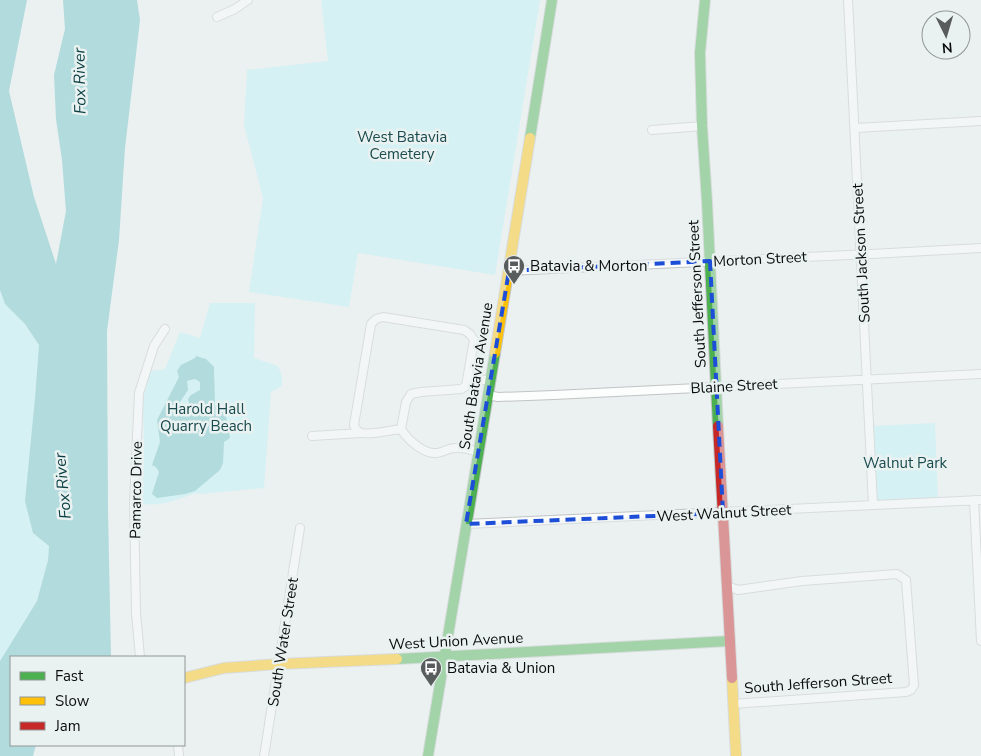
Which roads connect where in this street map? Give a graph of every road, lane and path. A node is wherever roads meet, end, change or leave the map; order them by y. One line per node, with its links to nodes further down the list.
1 (248, 0): 5 (street)
2 (552, 0): 13 (street, South Batavia Avenue)
3 (705, 0): 7 (street, South Jefferson Street)
4 (848, 0): 8 (street, South Jackson Street)
5 (217, 17)
6 (981, 121): 8 (street)
7 (702, 126): 9 (street); 12 (street, South Jefferson Street)
8 (855, 128): 11 (street, South Jackson Street)
9 (652, 130)
10 (981, 248): 11 (street, Morton Street)
11 (861, 255): 12 (street, Morton Street); 18 (street, South Jackson Street)
12 (710, 261): 13 (street, Morton Street); 19 (street, South Jefferson Street)
13 (509, 271): 17 (street, South Batavia Avenue)
14 (165, 329): 33 (street, Pamarco Drive)
15 (981, 374): 18 (street, Blaine Street)
16 (467, 380): 17 (street); 21 (street); 22 (street)
17 (490, 380): 20 (street, South Batavia Avenue)
18 (867, 380): 19 (street, Blaine Street); 26 (street, South Jackson Street)
19 (716, 387): 20 (street, Blaine Street); 27 (street, South Jefferson Street)
20 (488, 395): 24 (street, South Batavia Avenue)
21 (401, 429): 22 (street); 24 (street)
22 (361, 433): 23 (street)
23 (312, 436)
24 (478, 452): 28 (street, South Batavia Avenue)
25 (978, 500): 26 (street, West Walnut Street); 31 (street)
26 (874, 505): 27 (street, West Walnut Street)
27 (723, 513): 28 (street, West Walnut Street); 30 (street, South Jefferson Street)
28 (466, 524): 34 (street, South Batavia Avenue)
29 (300, 528): 35 (street, South Water Street)
30 (727, 586): 32 (street, South Jefferson Street); 37 (street, South Jefferson Street)
31 (981, 640)
32 (730, 641): 34 (street, West Union Avenue); 37 (street, South Jefferson Street)
33 (140, 656)
34 (444, 657): 35 (street, West Union Avenue); 39 (street, South Batavia Avenue)
35 (279, 664): 36 (street, West Union Avenue); 38 (street, South Water Street)
36 (185, 678)
37 (733, 704): 40 (street, South Jefferson Street)
38 (264, 756)
39 (428, 756)
40 (736, 756)

